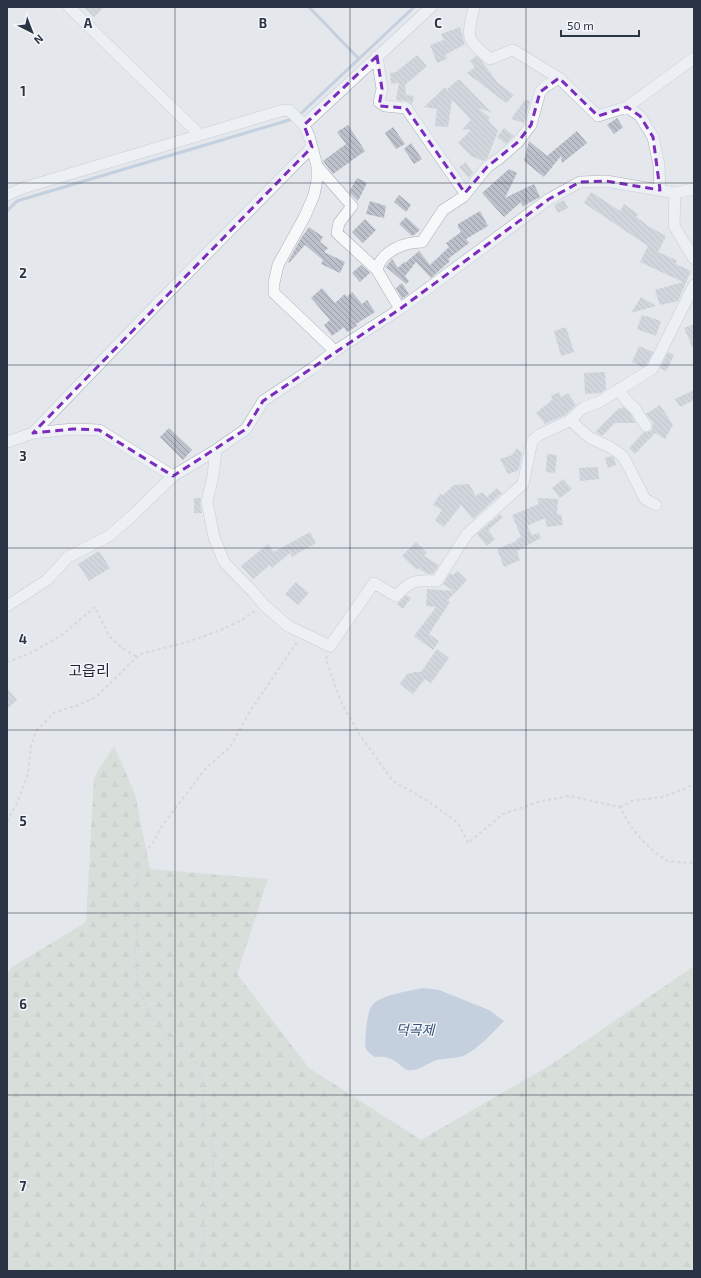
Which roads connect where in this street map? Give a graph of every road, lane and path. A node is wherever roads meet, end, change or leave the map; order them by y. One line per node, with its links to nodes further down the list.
1 (69, 7): 9 (street)
2 (431, 7): 4 (street)
3 (474, 7): 6 (street)
4 (377, 56): 8 (street); 14 (street)
5 (694, 58): 7 (street)
6 (559, 78): 7 (street); 14 (street)
7 (628, 107): 13 (street)
8 (304, 125): 9 (street); 10 (street)
9 (200, 135): 16 (street)
10 (312, 147): 11 (street); 25 (street)
11 (317, 166): 18 (street); 21 (street)
12 (694, 189): 15 (street)
13 (660, 190): 15 (street); 20 (street)
14 (465, 193): 18 (street)
15 (675, 193): 17 (street)
16 (7, 195)
17 (694, 259)
18 (377, 270): 20 (street)
19 (694, 285): 22 (street)
20 (400, 309): 21 (street)
21 (335, 351): 27 (street)
22 (619, 389): 23 (street); 24 (street)
23 (570, 420): 29 (street); 33 (street)
24 (646, 426)
25 (34, 433): 26 (street); 28 (street)
26 (7, 442)
27 (216, 450): 28 (street); 30 (street)
28 (173, 476): 31 (street)
29 (656, 505)
30 (264, 605): 33 (street); 34 (path)
31 (7, 606)
32 (303, 642): 40 (path)
33 (330, 646): 37 (path)
34 (137, 657): 35 (path); 38 (path)
35 (7, 662)
36 (694, 783): 37 (path)
37 (620, 807): 39 (path)
38 (7, 821)
39 (694, 863)
40 (190, 1271)

